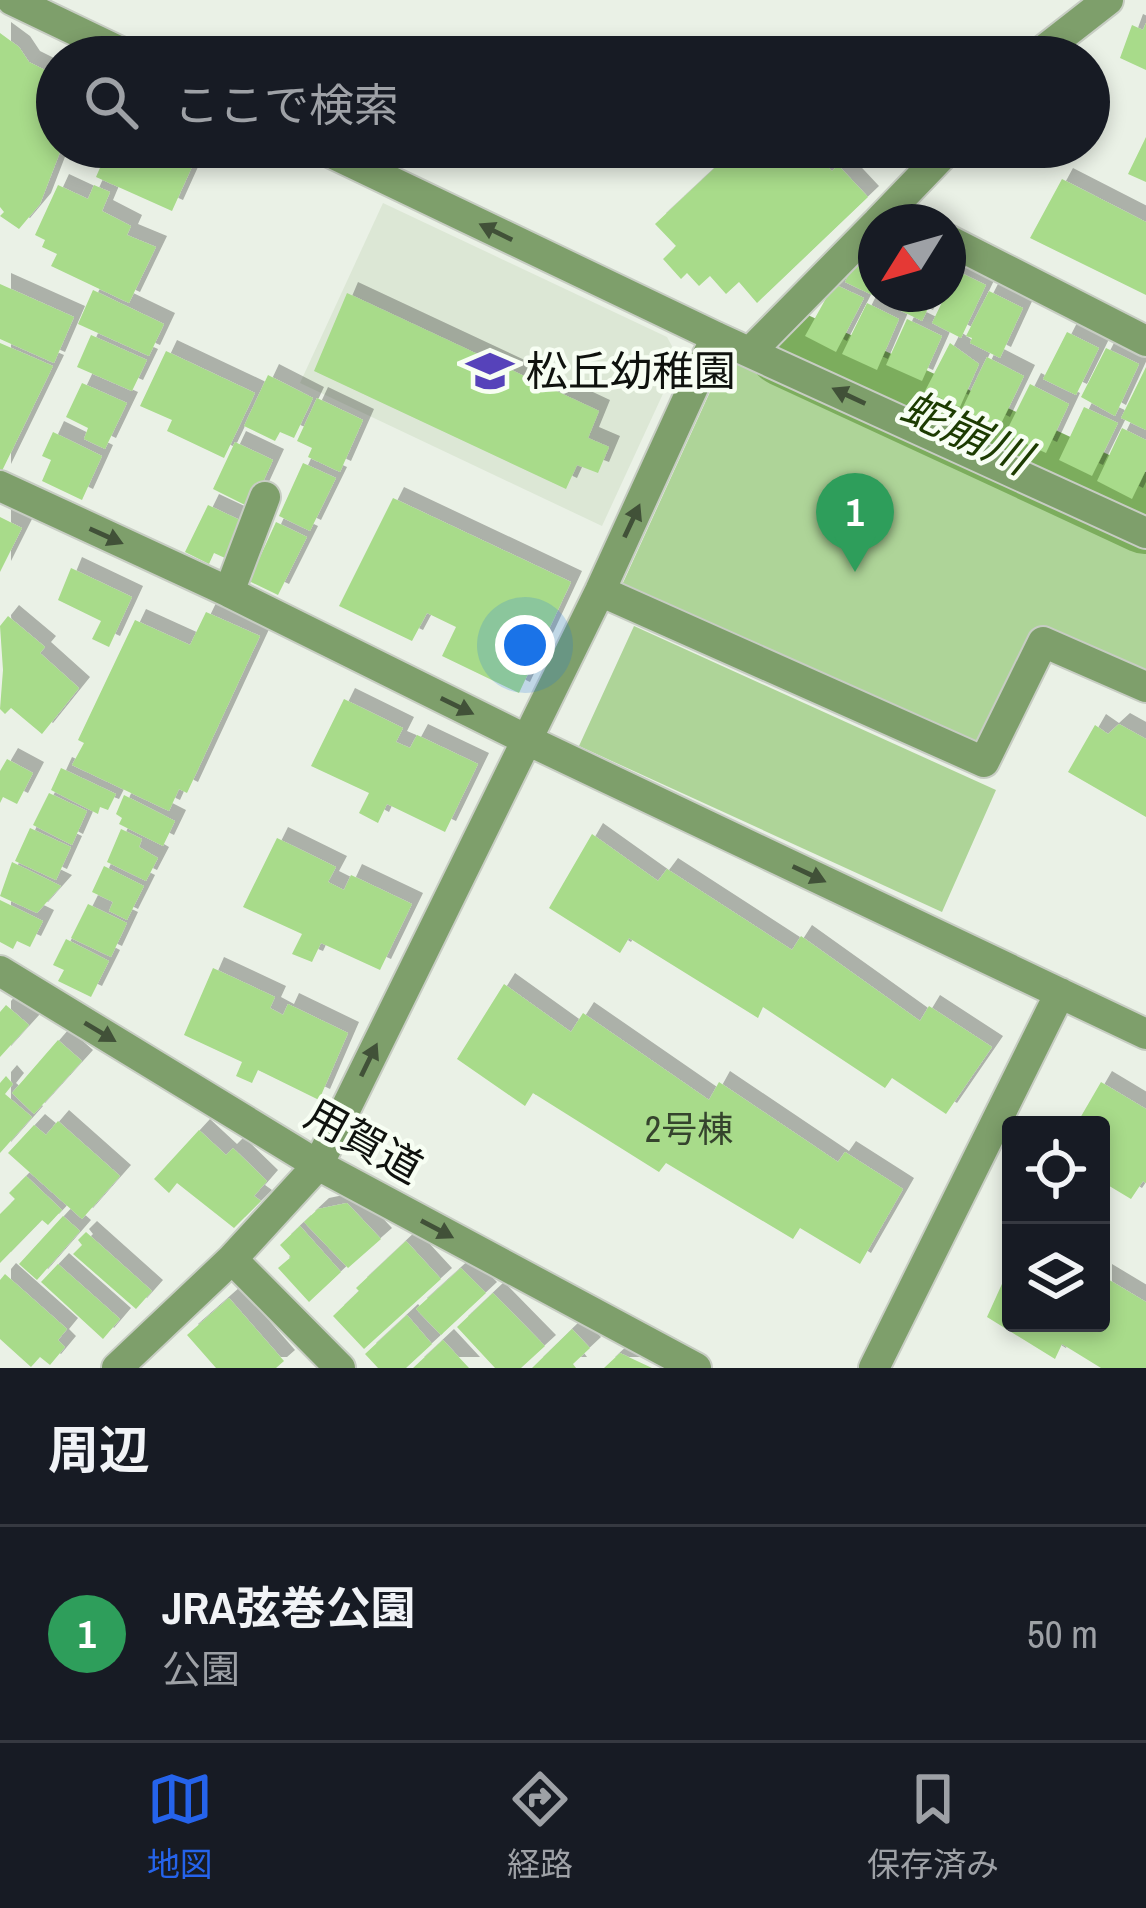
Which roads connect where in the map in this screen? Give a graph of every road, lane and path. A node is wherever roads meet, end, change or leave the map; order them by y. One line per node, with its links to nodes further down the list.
1 (12, 0): 4 (street)
2 (1108, 0): 3 (street)
3 (1066, 10): 5 (street)
4 (87, 36)
5 (1049, 36)
6 (363, 168): 11 (street, one-way to 6)
7 (932, 168): 8 (street)
8 (902, 204)
9 (858, 249): 13 (street)
10 (966, 249): 12 (street)
11 (716, 337): 13 (street); 17 (street, one-way to 11)
12 (1146, 341)
13 (751, 350): 16 (street, one-way to 13)
14 (0, 486): 18 (street, one-way to 18)
15 (265, 497): 18 (street)
16 (1146, 533)
17 (600, 591): 19 (street); 20 (street)
18 (229, 592): 20 (street, one-way to 20)
19 (1146, 687)
20 (525, 739): 22 (street, one-way to 22); 24 (street, one-way to 20)
21 (0, 971): 24 (street, 用賀道, one-way to 24)
22 (1060, 993): 23 (street); 29 (street)
23 (1146, 1034)
24 (318, 1165): 25 (street); 28 (street, 用賀道, one-way to 28)
25 (232, 1259): 26 (street); 27 (street)
26 (117, 1368)
27 (340, 1368)
28 (697, 1368)
29 (874, 1368)

